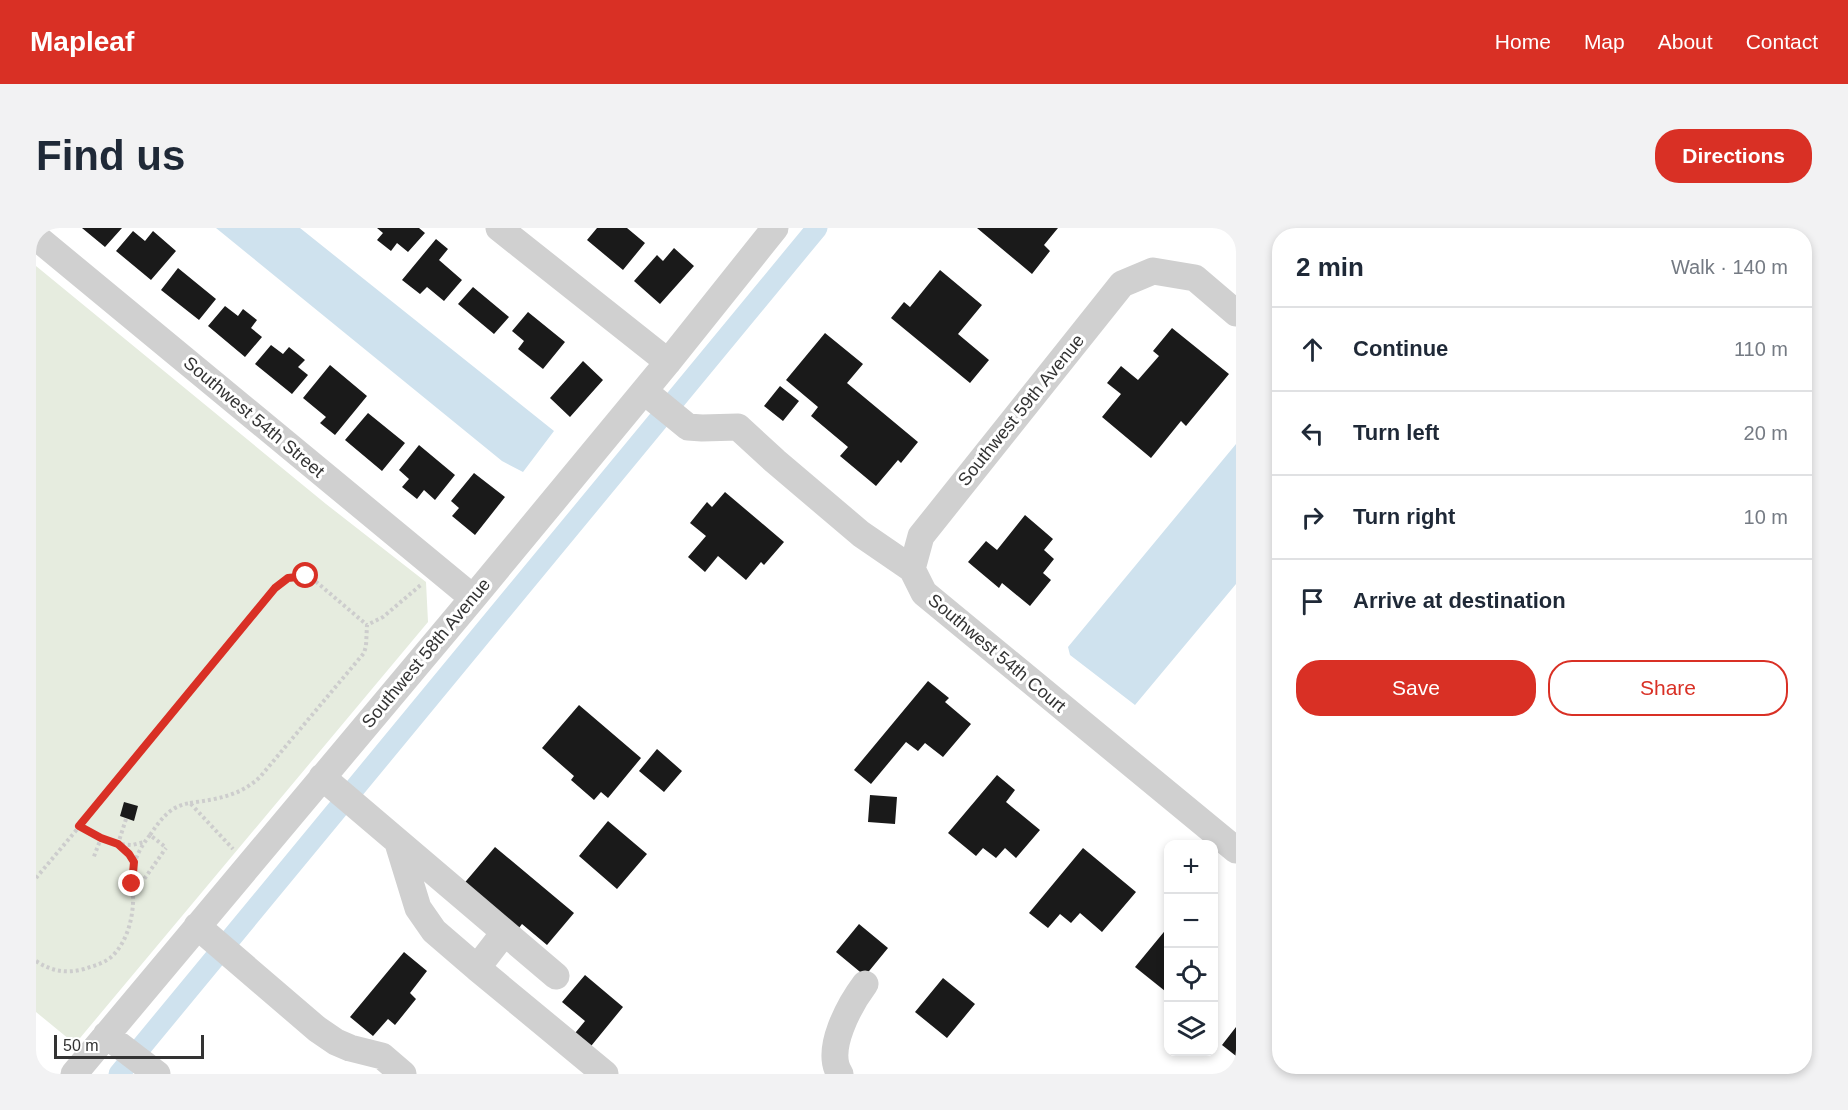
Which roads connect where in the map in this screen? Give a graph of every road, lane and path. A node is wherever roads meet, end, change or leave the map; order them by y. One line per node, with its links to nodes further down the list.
1 (499, 228): 5 (street)
2 (775, 228): 5 (street, Southwest 58th Avenue)
3 (36, 237): 9 (street, Southwest 54th Street)
4 (1236, 313): 7 (street, Southwest 59th Avenue)
5 (668, 362): 6 (street, Southwest 58th Avenue)
6 (644, 391): 7 (street, Southwest 54th Court); 9 (street, Southwest 58th Avenue)
7 (912, 569): 21 (street, Southwest 54th Court)
8 (423, 583): 10 (path)
9 (473, 598): 11 (street, Southwest 58th Avenue)
10 (367, 625): 12 (path); 14 (path)
11 (322, 777): 18 (street); 27 (street, Southwest 58th Avenue)
12 (190, 803): 15 (path); 20 (path)
13 (126, 819): 19 (path)
14 (79, 826): 16 (path); 24 (path)
15 (150, 835): 17 (path); 25 (path)
16 (101, 838): 19 (path); 22 (path)
17 (145, 842): 19 (path); 23 (path)
18 (398, 843): 26 (street); 29 (street)
19 (118, 844): 23 (path)
20 (234, 850)
21 (1236, 850)
22 (93, 859)
23 (134, 862): 25 (path)
24 (36, 879)
25 (133, 895): 28 (path)
26 (504, 933): 29 (street); 30 (street)
27 (212, 939): 32 (street, Southwest 58th Avenue); 35 (street)
28 (36, 961)
29 (477, 968): 36 (street)
30 (556, 976)
31 (865, 984): 37 (street)
32 (112, 1039): 33 (street); 34 (street, Southwest 58th Avenue)
33 (152, 1070)
34 (74, 1074)
35 (403, 1074)
36 (605, 1074)
37 (840, 1074)

